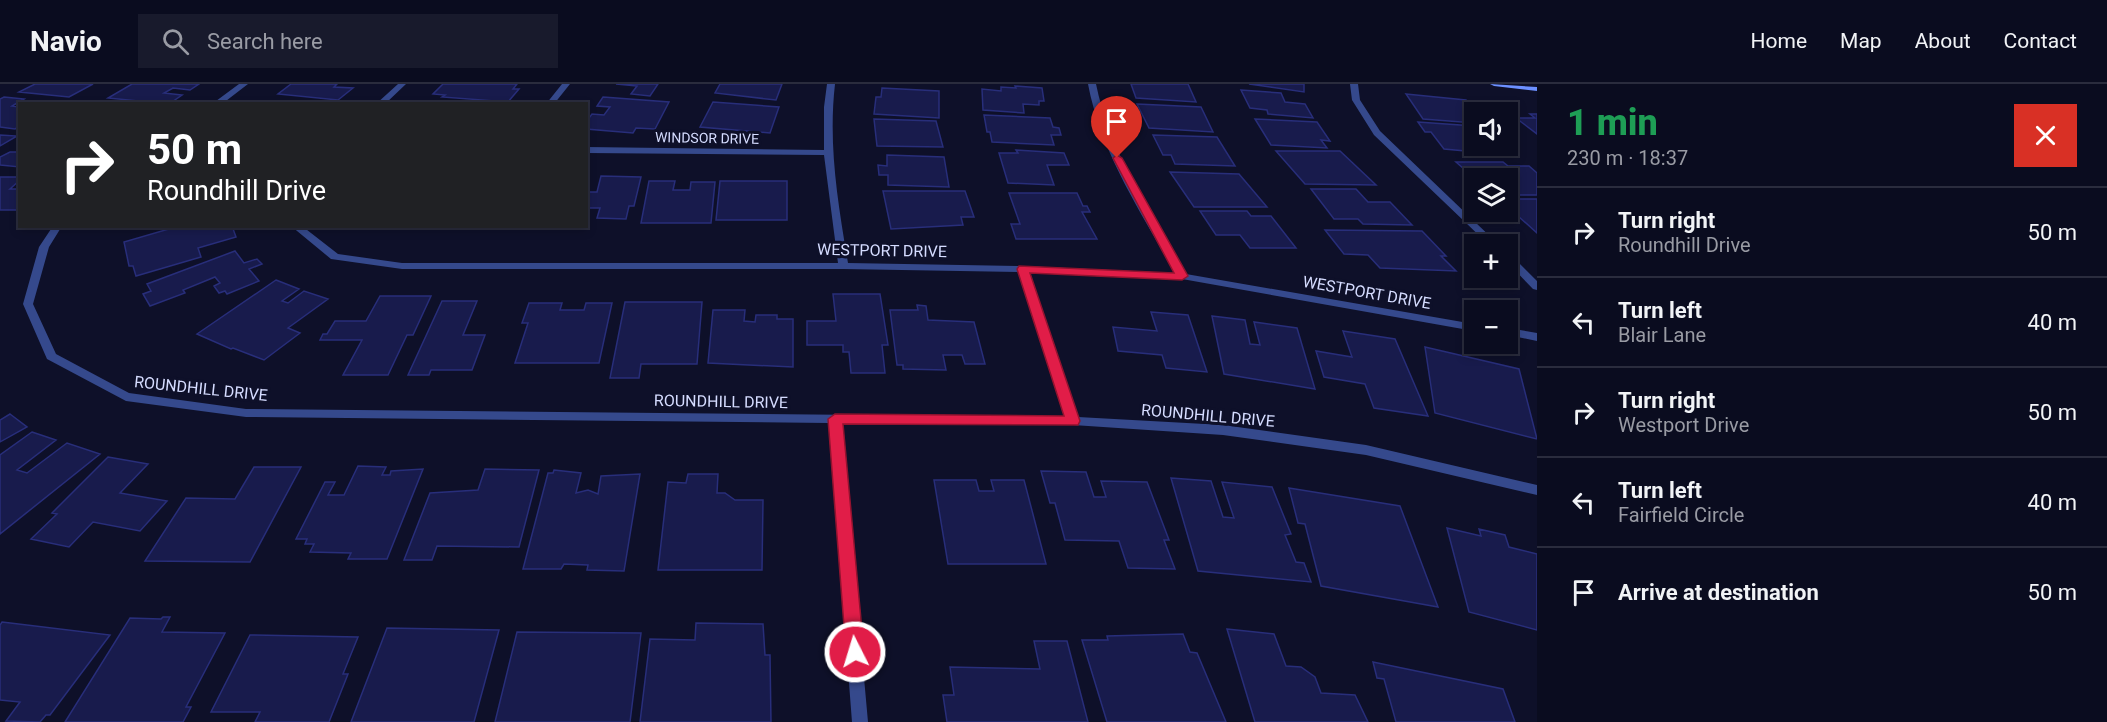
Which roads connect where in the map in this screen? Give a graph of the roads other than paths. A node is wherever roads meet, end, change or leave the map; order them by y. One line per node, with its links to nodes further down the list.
1 (244, 84): 9 (street)
2 (402, 84): 10 (street)
3 (566, 84): 11 (street)
4 (831, 84): 13 (street)
5 (1092, 84): 20 (street)
6 (1354, 84): 16 (street)
7 (1494, 84): 8 (street)
8 (1537, 89)
9 (219, 102)
10 (382, 102)
11 (552, 102)
12 (588, 150): 13 (street, WINDSOR DRIVE)
13 (826, 153): 17 (street)
14 (57, 228): 25 (street, ROUNDHILL DRIVE)
15 (298, 228): 17 (street, WESTPORT DRIVE)
16 (1483, 234)
17 (843, 266): 19 (street, WESTPORT DRIVE)
18 (1518, 268): 21 (street)
19 (1023, 269): 20 (street, WESTPORT DRIVE); 26 (street)
20 (1182, 276): 22 (street, WESTPORT DRIVE)
21 (1537, 287)
22 (1464, 325)
23 (1518, 334): 24 (street)
24 (1537, 338)
25 (835, 419): 26 (street, ROUNDHILL DRIVE); 28 (street)
26 (1073, 421): 27 (street, ROUNDHILL DRIVE)
27 (1537, 490)
28 (860, 722)

